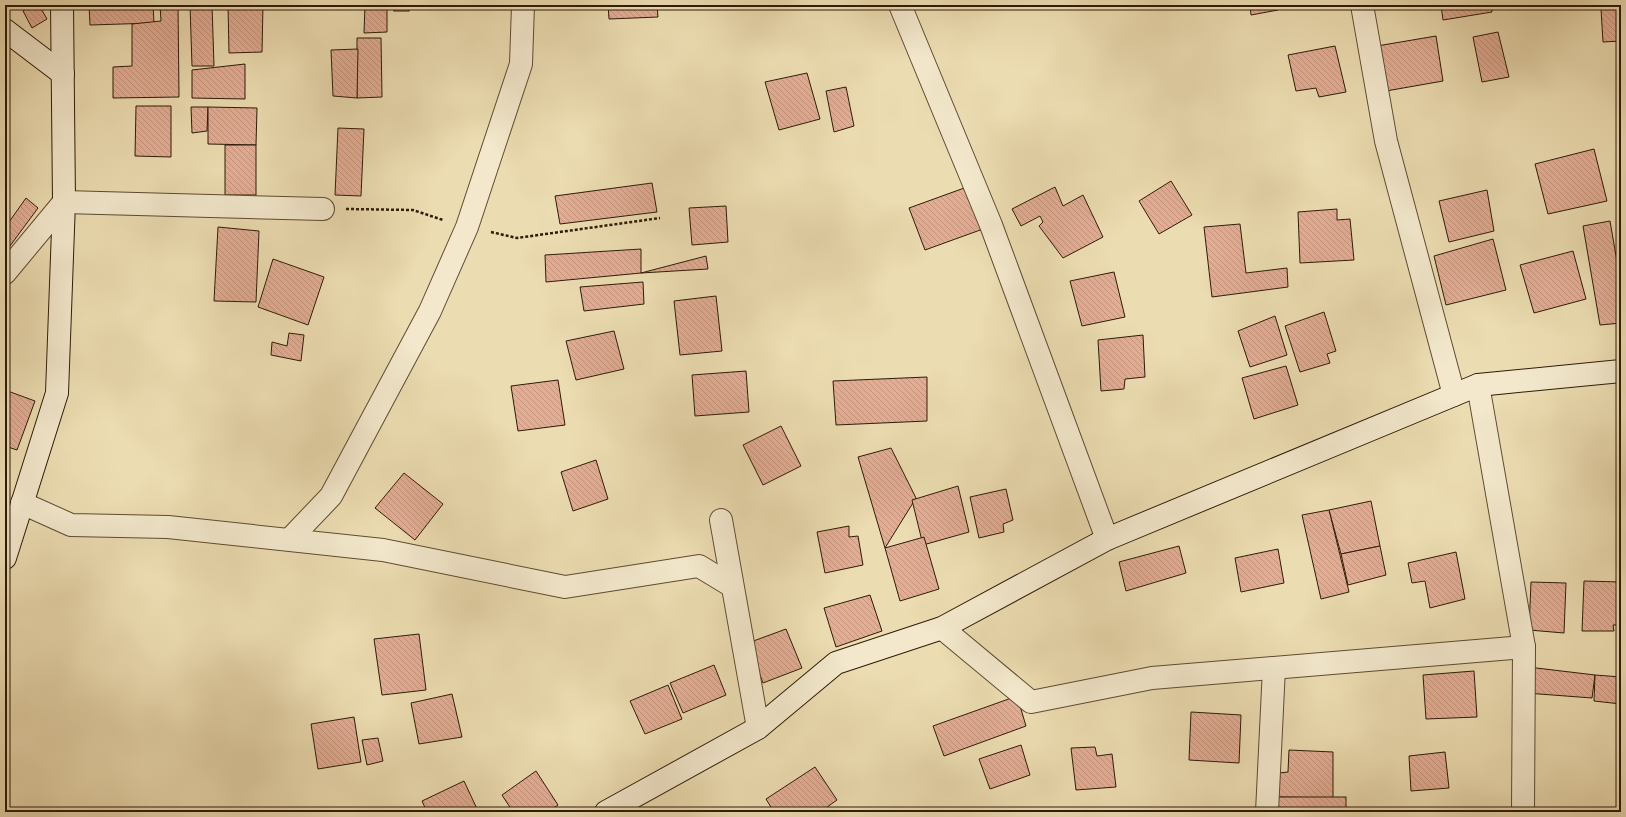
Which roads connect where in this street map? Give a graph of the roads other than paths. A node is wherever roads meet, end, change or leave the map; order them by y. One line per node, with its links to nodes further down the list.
1 (62, 5): 6 (street)
2 (523, 5): 15 (street)
3 (900, 5): 16 (street)
4 (1362, 5): 12 (street)
5 (5, 30): 6 (street)
6 (63, 74): 7 (street)
7 (64, 202): 8 (street); 9 (street); 13 (street)
8 (323, 209)
9 (5, 273)
10 (1621, 371): 11 (street)
11 (1478, 385): 12 (street); 20 (street)
12 (1454, 395): 16 (street)
13 (22, 503): 15 (street); 17 (street)
14 (721, 520): 18 (street)
15 (290, 539): 18 (street)
16 (1107, 539): 19 (street)
17 (5, 558)
18 (732, 586): 22 (street)
19 (942, 628): 21 (street); 22 (street)
20 (1524, 647): 21 (street); 25 (street)
21 (1274, 668): 24 (street)
22 (758, 728): 23 (street)
23 (606, 812)
24 (1267, 812)
25 (1522, 812)

